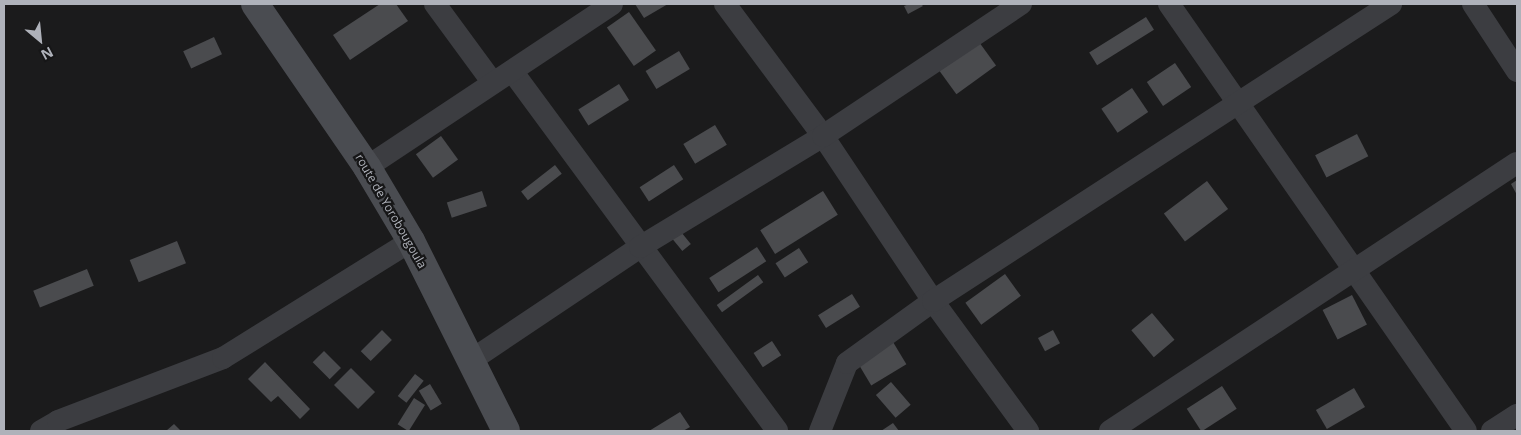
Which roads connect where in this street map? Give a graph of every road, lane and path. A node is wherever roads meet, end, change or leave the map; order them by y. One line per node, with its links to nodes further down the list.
1 (255, 4): 15 (main road, route de Yorobougoula)
2 (435, 4): 11 (street)
3 (612, 4): 9 (street)
4 (724, 4): 13 (street)
5 (1021, 4): 13 (street)
6 (1170, 4): 12 (street)
7 (1391, 4): 12 (street)
8 (1473, 4): 10 (street)
9 (512, 70): 11 (street); 17 (street)
10 (1517, 71)
11 (492, 84): 15 (street)
12 (1239, 102): 18 (street); 19 (street)
13 (823, 136): 17 (street); 19 (street)
14 (1517, 163): 18 (street)
15 (367, 167): 16 (main road, route de Yorobougoula)
16 (411, 241): 20 (main road, route de Yorobougoula); 22 (street)
17 (640, 247): 20 (street); 24 (street)
18 (1355, 270): 27 (street); 28 (street)
19 (933, 301): 25 (street); 26 (street)
20 (470, 361): 23 (main road, route de Yorobougoula)
21 (1517, 415): 29 (street)
22 (55, 428)
23 (506, 431)
24 (777, 431)
25 (820, 431)
26 (1028, 431)
27 (1110, 431)
28 (1466, 431)
29 (1492, 431)

